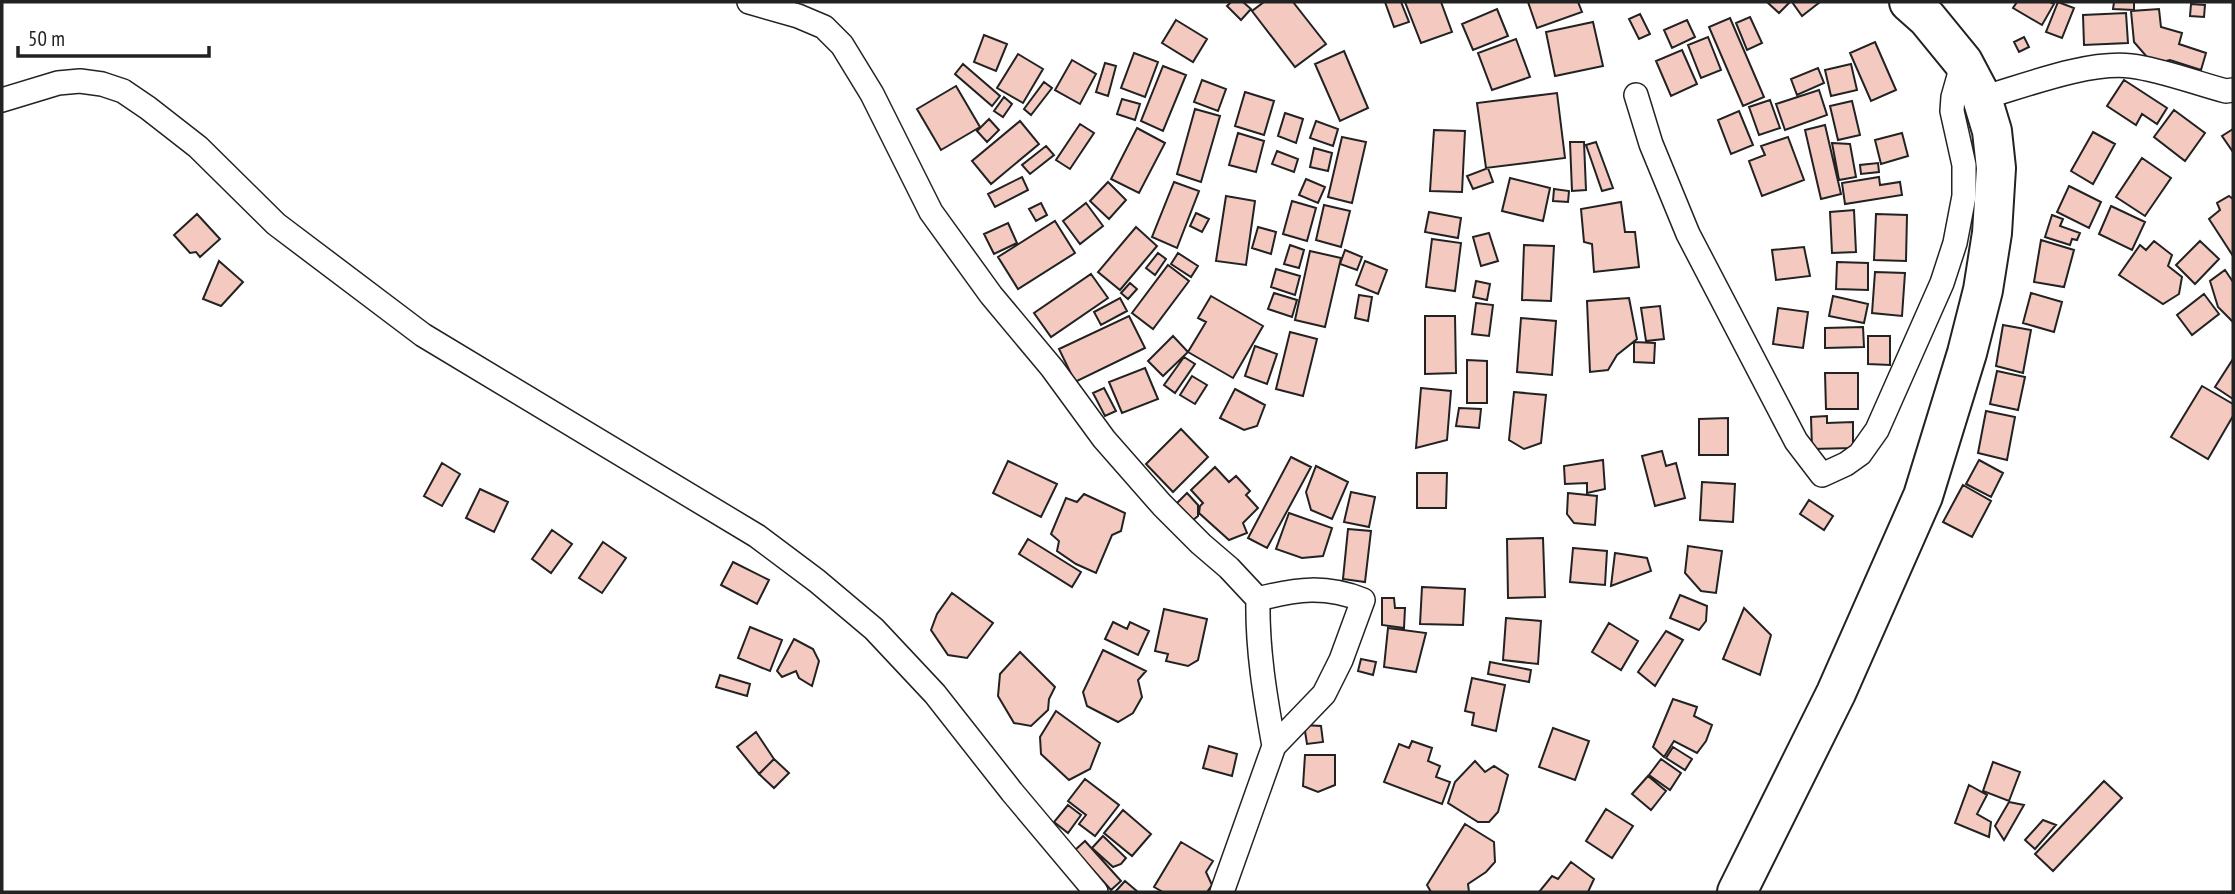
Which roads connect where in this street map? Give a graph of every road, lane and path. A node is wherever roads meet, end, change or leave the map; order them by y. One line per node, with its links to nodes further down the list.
1 (748, 2): 8 (street)
2 (1909, 2): 3 (highway)
3 (1963, 62): 5 (street); 6 (highway)
4 (2233, 90): 6 (street)
5 (1636, 95)
6 (1982, 98): 12 (highway)
7 (2, 100): 10 (street)
8 (1258, 599): 9 (street); 9 (street)
9 (1274, 746): 11 (street)
10 (1096, 892)
11 (1222, 892)
12 (1737, 892)

